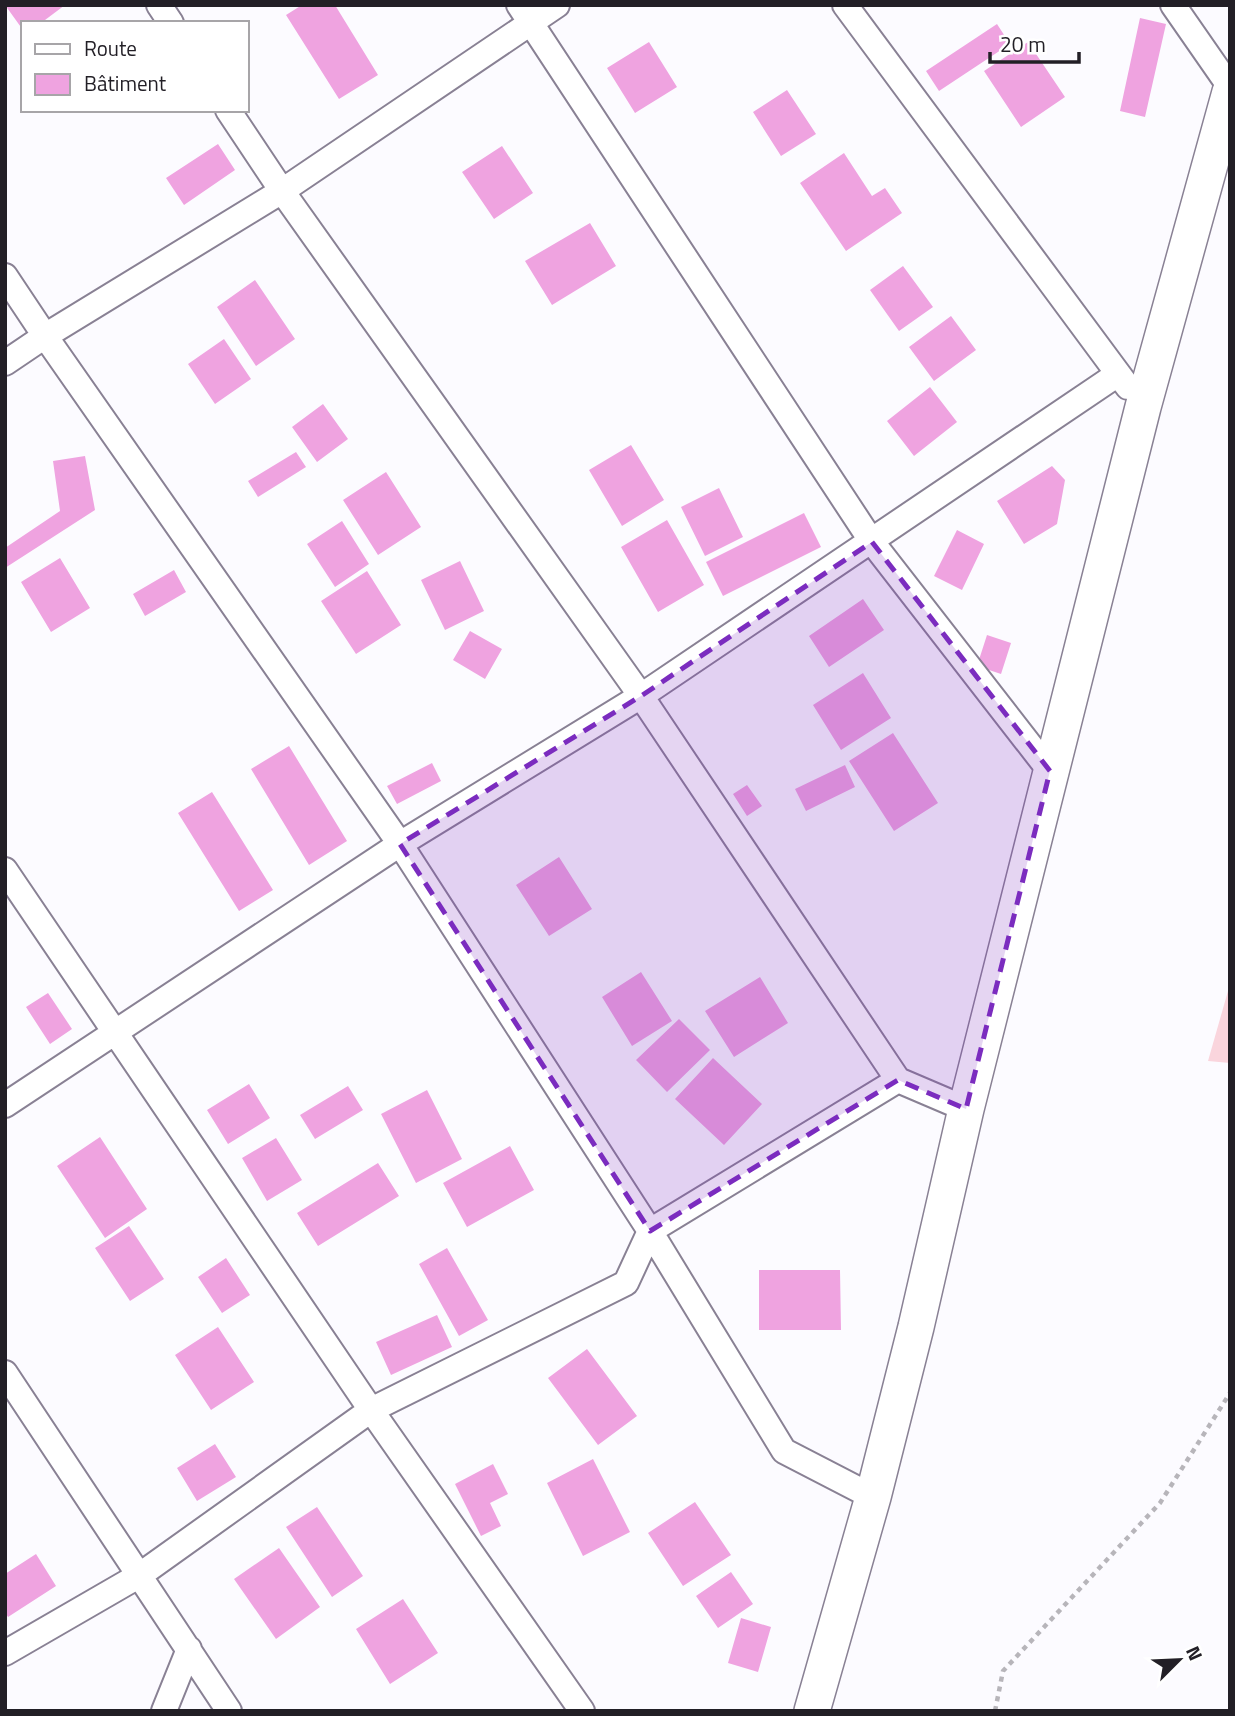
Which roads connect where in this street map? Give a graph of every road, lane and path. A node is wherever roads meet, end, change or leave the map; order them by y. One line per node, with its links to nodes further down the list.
1 (159, 5): 6 (street)
2 (557, 5): 5 (street)
3 (845, 5): 14 (street)
4 (1173, 5): 7 (street)
5 (525, 14): 10 (street); 16 (street)
6 (170, 21)
7 (1230, 87)
8 (1230, 93): 15 (main road)
9 (229, 112): 10 (street)
10 (282, 191): 12 (street); 17 (street)
11 (5, 276): 12 (street)
12 (45, 336): 13 (street); 19 (street)
13 (5, 363)
14 (1118, 374): 15 (street); 16 (street)
15 (1143, 407): 18 (main road)
16 (872, 542): 17 (street); 18 (street)
17 (641, 696): 19 (street); 22 (street)
18 (1050, 771): 24 (main road)
19 (400, 844): 21 (street); 25 (street)
20 (5, 870): 21 (street)
21 (116, 1032): 23 (street); 28 (street)
22 (898, 1080): 24 (street); 25 (street)
23 (5, 1105)
24 (966, 1109): 29 (main road)
25 (650, 1231): 28 (street); 29 (street)
26 (5, 1373): 30 (street)
27 (1230, 1392): 37 (path)
28 (371, 1410): 30 (street); 35 (street)
29 (873, 1497): 36 (main road)
30 (140, 1575): 31 (street); 32 (street)
31 (189, 1649): 33 (street); 34 (street)
32 (5, 1653)
33 (164, 1711)
34 (229, 1711)
35 (582, 1711)
36 (812, 1711)
37 (995, 1711)

